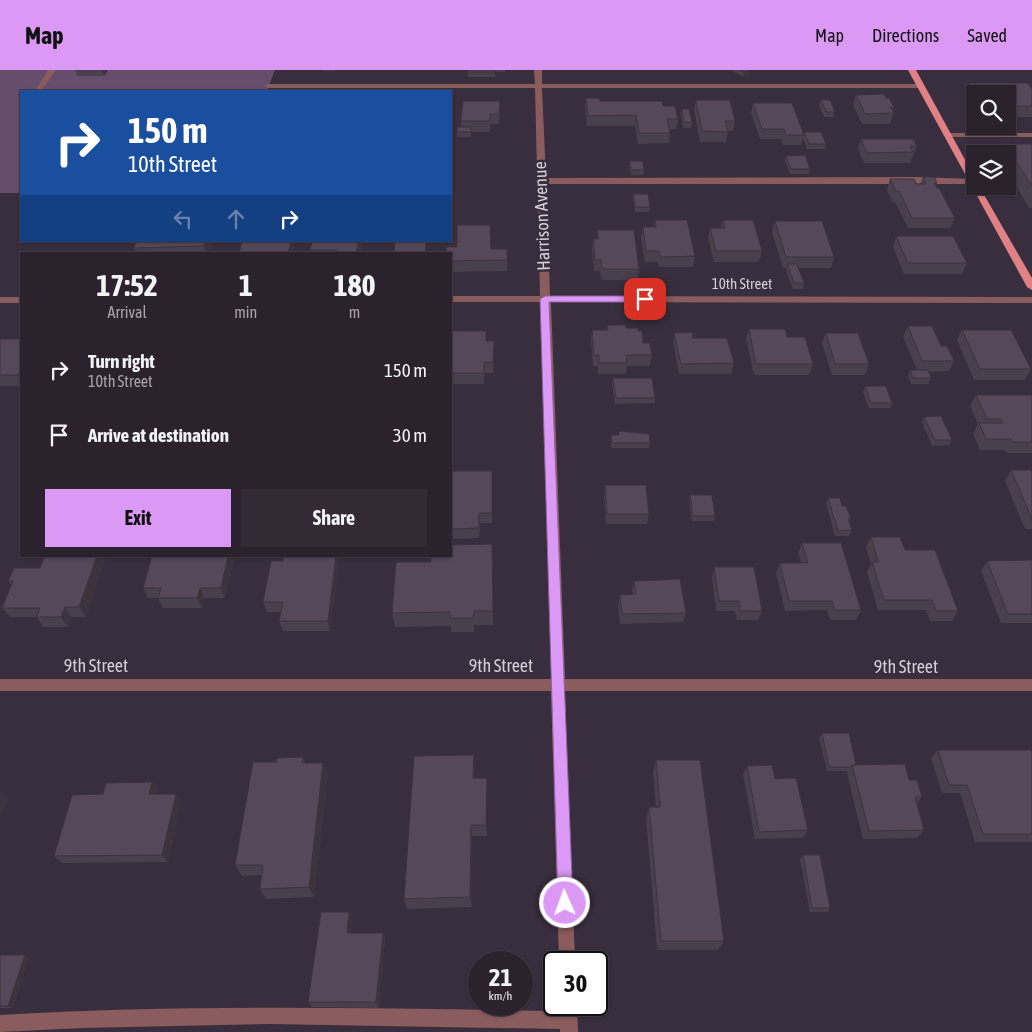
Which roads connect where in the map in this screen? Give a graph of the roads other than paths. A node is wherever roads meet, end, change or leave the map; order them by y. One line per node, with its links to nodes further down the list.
1 (52, 70): 7 (street)
2 (538, 70): 5 (street, Harrison Avenue)
3 (912, 70): 6 (main road)
4 (268, 86): 5 (street)
5 (538, 86): 6 (street); 11 (street, Harrison Avenue)
6 (921, 86): 8 (main road)
7 (38, 90)
8 (947, 135): 9 (street); 10 (main road)
9 (1032, 135)
10 (966, 170)
11 (541, 181): 12 (street); 16 (street, Harrison Avenue)
12 (966, 185)
13 (980, 195): 14 (main road)
14 (1032, 287)
15 (452, 299): 16 (street, 10th Street)
16 (545, 299): 19 (street, 10th Street); 21 (street, Harrison Avenue)
17 (0, 300): 18 (street)
18 (20, 300)
19 (1032, 300)
20 (0, 685): 21 (street, 9th Street)
21 (559, 685): 22 (street, 9th Street); 23 (street, Harrison Avenue)
22 (1032, 685)
23 (567, 951)
24 (569, 1019): 25 (street)
25 (0, 1024)

